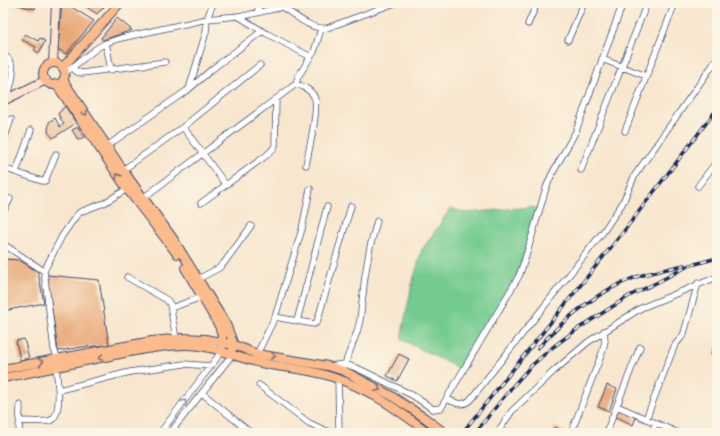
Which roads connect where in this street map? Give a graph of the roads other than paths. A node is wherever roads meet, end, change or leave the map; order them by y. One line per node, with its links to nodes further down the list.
1 (56, 3): 27 (street)
2 (120, 3): 32 (main road)
3 (213, 3): 16 (street)
4 (260, 3): 14 (street)
5 (299, 3): 13 (street)
6 (395, 3): 18 (street)
7 (537, 3): 17 (street)
8 (584, 3): 20 (street)
9 (613, 3): 12 (street)
10 (647, 3): 29 (street)
11 (675, 3): 33 (street)
12 (623, 5): 25 (street)
13 (282, 7): 14 (street); 18 (street)
14 (257, 12): 15 (street)
15 (237, 16): 16 (street); 19 (street)
16 (207, 19): 21 (street); 36 (street)
17 (528, 24)
18 (321, 29): 23 (street)
19 (262, 31): 23 (street); 36 (street)
20 (568, 40)
21 (106, 43): 30 (street); 31 (street)
22 (3, 54): 37 (street)
23 (311, 56): 35 (street)
24 (717, 58): 94 (street)
25 (602, 59): 29 (street); 94 (street)
26 (165, 62): 31 (street)
27 (53, 63): 32 (main road); 34 (main road)
28 (260, 65): 40 (street)
29 (622, 66): 33 (street); 51 (street)
30 (72, 67): 31 (street); 32 (street)
31 (111, 70)
32 (62, 76): 34 (main road); 44 (main road, one-way to 44); 55 (main road, one-way to 32)
33 (646, 76): 42 (street)
34 (46, 80): 37 (street)
35 (296, 84): 38 (street); 48 (street)
36 (189, 89): 44 (street)
37 (5, 100)
38 (276, 100): 46 (street); 53 (street)
39 (11, 119): 43 (street)
40 (183, 127): 46 (street); 50 (street)
41 (31, 130): 52 (street)
42 (624, 131)
43 (3, 143)
44 (107, 146): 50 (main road)
45 (56, 154): 52 (street)
46 (203, 155): 53 (street); 57 (street)
47 (717, 161): 54 (street)
48 (306, 165)
49 (3, 168): 52 (street)
50 (123, 170): 57 (main road)
51 (581, 170)
52 (16, 172)
53 (226, 186): 59 (street)
54 (698, 186)
55 (127, 189): 66 (street); 71 (main road)
56 (310, 189): 73 (street)
57 (143, 198): 69 (main road)
58 (10, 199): 62 (street)
59 (201, 203)
60 (351, 206): 74 (street)
61 (327, 207): 74 (street)
62 (3, 212)
63 (377, 221): 87 (street)
64 (250, 226): 69 (street)
65 (3, 244): 66 (street)
66 (44, 271): 85 (street)
67 (127, 277): 72 (street)
68 (717, 277): 70 (street)
69 (198, 278): 78 (main road)
70 (698, 283): 75 (street); 97 (street)
71 (202, 297): 72 (street); 77 (main road)
72 (170, 308): 76 (street)
73 (275, 317): 74 (street); 83 (street)
74 (297, 321)
75 (604, 331): 108 (street); 109 (street)
76 (176, 338): 77 (main road); 85 (main road)
77 (222, 342): 78 (main road); 81 (main road)
78 (234, 345): 83 (main road); 84 (main road)
79 (717, 346): 82 (street)
80 (640, 347): 96 (street)
81 (222, 351): 84 (main road); 85 (main road, one-way to 85); 86 (street)
82 (714, 353)
83 (257, 354): 87 (main road, one-way to 87)
84 (232, 355): 90 (main road); 93 (street)
85 (57, 363): 88 (main road, one-way to 85); 89 (main road); 92 (street)
86 (211, 366): 92 (street); 101 (street, one-way to 86)
87 (344, 367): 94 (street); 107 (main road, one-way to 107)
88 (3, 369)
89 (3, 378)
90 (341, 380): 105 (street); 106 (main road)
91 (259, 385): 104 (street)
92 (59, 390): 98 (street)
93 (202, 393): 102 (street); 103 (street)
94 (447, 399)
95 (20, 405): 98 (street)
96 (617, 406): 97 (street); 110 (street)
97 (646, 419): 99 (street)
98 (20, 421): 100 (street)
99 (656, 423): 111 (street); 112 (street)
100 (20, 433)
101 (160, 433)
102 (170, 433)
103 (251, 433)
104 (331, 433)
105 (339, 433)
106 (429, 433)
107 (444, 433)
108 (497, 433)
109 (571, 433)
110 (606, 433)
111 (651, 433)
112 (678, 433)

